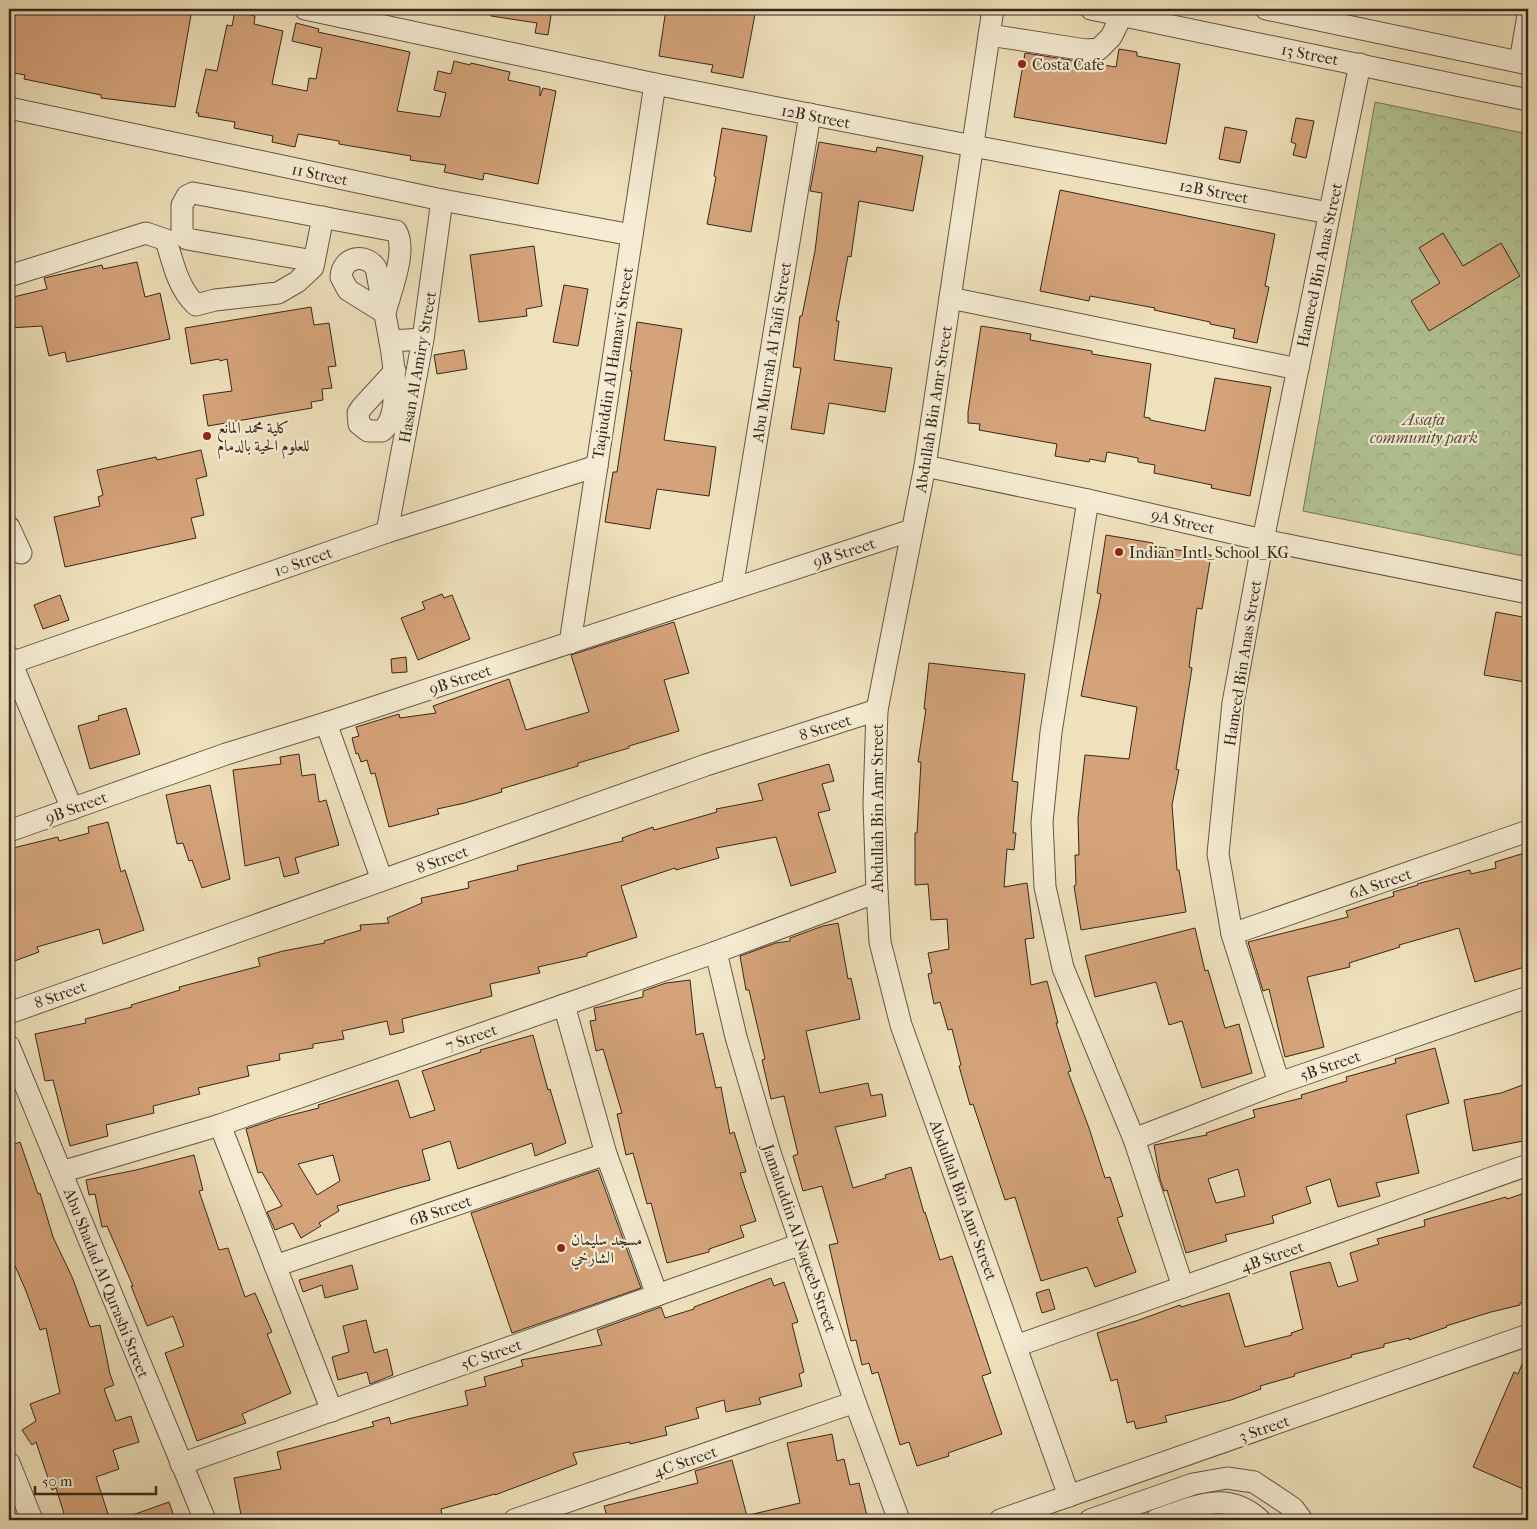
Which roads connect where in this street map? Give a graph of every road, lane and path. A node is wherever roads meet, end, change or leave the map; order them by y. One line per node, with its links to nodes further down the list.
1 (305, 9): 5 (street, 12B Street)
2 (993, 9): 8 (street, Abdullah Bin Amr Street)
3 (1091, 9): 6 (street, 13 Street)
4 (1266, 9): 9 (street)
5 (345, 13): 11 (street, 12B Street)
6 (1122, 15): 8 (street); 10 (street, 13 Street)
7 (1528, 15): 9 (street)
8 (989, 36): 15 (street, Abdullah Bin Amr Street)
9 (1524, 63)
10 (1360, 64): 12 (street, 13 Street); 17 (street, Hameed Bin Anas Street)
11 (655, 84): 14 (street, 12B Street); 19 (street, Taqiuddin Al Hamawi Street)
12 (1528, 100)
13 (9, 108): 16 (street, 11 Street)
14 (810, 114): 15 (street, 12B Street); 35 (street, Abu Murrah Al Taifi Street)
15 (973, 146): 17 (street, 12B Street); 22 (street, Abdullah Bin Amr Street)
16 (442, 200): 19 (street, 11 Street); 23 (street, Hasan Al Amiry Street)
17 (1329, 213): 25 (street, Hameed Bin Anas Street)
18 (323, 217): 20 (street); 20 (street); 24 (street)
19 (632, 234): 27 (street, Taqiuddin Al Hamawi Street)
20 (314, 261): 21 (street)
21 (9, 276)
22 (950, 298): 25 (street); 28 (street, Abdullah Bin Amr Street)
23 (423, 339): 24 (street); 32 (street, Hasan Al Amiry Street)
24 (390, 341): 26 (street)
25 (1298, 369): 33 (street, Hameed Bin Anas Street)
26 (395, 371)
27 (597, 466): 32 (street, 10 Street); 37 (street, Taqiuddin Al Hamawi Street)
28 (925, 466): 29 (street, 9A Street); 31 (street, Abdullah Bin Amr Street)
29 (1088, 500): 33 (street, 9A Street); 54 (street)
30 (9, 527): 34 (street)
31 (912, 530): 35 (street, 9B Street); 39 (street, Abdullah Bin Amr Street)
32 (387, 532): 38 (street, 10 Street)
33 (1263, 540): 36 (street, 9A Street); 46 (street, Hameed Bin Anas Street)
34 (21, 553)
35 (732, 589): 37 (street, 9B Street)
36 (1528, 593)
37 (570, 642): 40 (street, 9B Street)
38 (10, 660): 41 (street)
39 (877, 710): 44 (street, 8 Street); 45 (street, Abdullah Bin Amr Street)
40 (326, 723): 41 (street, 9B Street); 44 (street)
41 (72, 809): 42 (street, 9B Street)
42 (9, 831)
43 (1528, 831): 46 (street, 6A Street)
44 (382, 880): 50 (street, 8 Street)
45 (877, 892): 47 (street, 7 Street); 63 (street, Abdullah Bin Amr Street)
46 (1232, 934): 52 (street, Hameed Bin Anas Street)
47 (716, 952): 49 (street, 7 Street); 58 (street, Jamaluddin Al Naqeeb Street)
48 (1528, 997): 52 (street, 5B Street)
49 (564, 1005): 53 (street, 7 Street); 55 (street)
50 (9, 1013)
51 (9, 1046): 57 (street, Abu Shadad Al Qurashi Street)
52 (1279, 1083): 54 (street, 5B Street)
53 (220, 1125): 57 (street, 7 Street); 59 (street)
54 (1134, 1139): 60 (street)
55 (606, 1154): 59 (street, 6B Street); 61 (street)
56 (1528, 1165): 60 (street, 4B Street)
57 (60, 1172): 67 (street, Abu Shadad Al Qurashi Street)
58 (801, 1244): 61 (street, 5C Street); 64 (street, Jamaluddin Al Naqeeb Street)
59 (275, 1266): 65 (street)
60 (1183, 1287): 63 (street, 4B Street)
61 (657, 1295): 65 (street, 5C Street)
62 (1528, 1335): 70 (street, 3 Street)
63 (1016, 1346): 70 (street, Abdullah Bin Amr Street)
64 (856, 1402): 73 (street, 4C Street); 74 (street, Jamaluddin Al Naqeeb Street)
65 (332, 1411): 67 (street, 5C Street)
66 (9, 1464): 69 (street)
67 (181, 1464): 72 (street, Abu Shadad Al Qurashi Street)
68 (1254, 1482): 76 (street); 78 (street); 79 (street)
69 (14, 1491): 71 (street)
70 (1069, 1496): 75 (street, 3 Street)
71 (31, 1520)
72 (204, 1520)
73 (514, 1520)
74 (899, 1520)
75 (1000, 1520)
76 (1090, 1520)
77 (1156, 1520): 78 (street)
78 (1259, 1520)
79 (1302, 1520)

